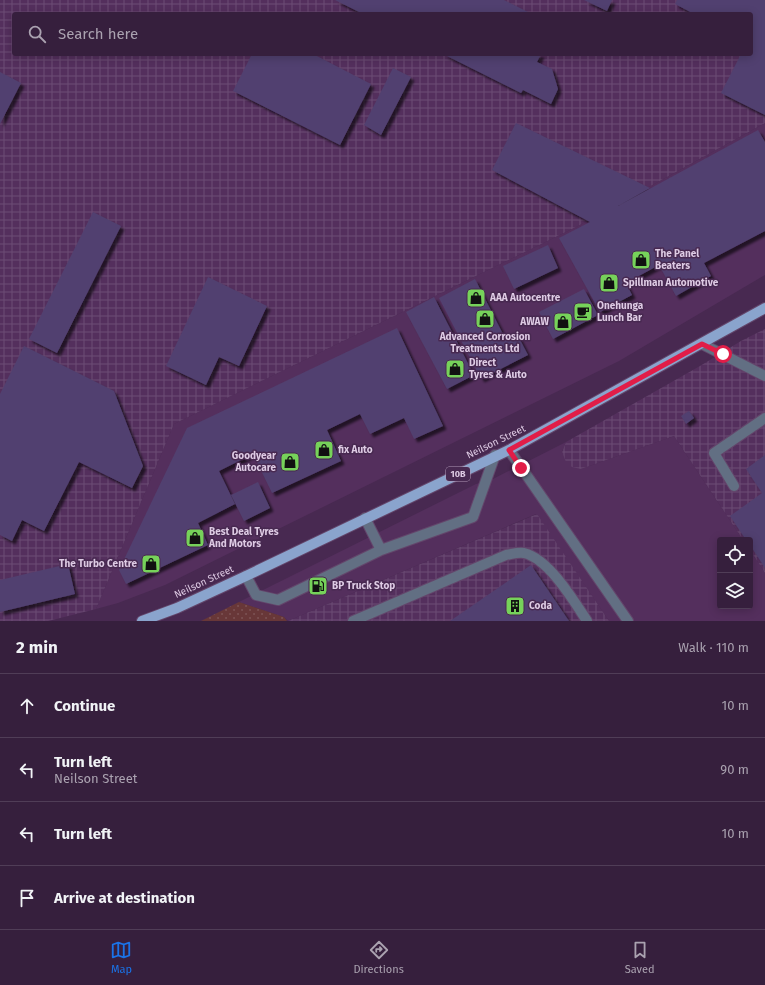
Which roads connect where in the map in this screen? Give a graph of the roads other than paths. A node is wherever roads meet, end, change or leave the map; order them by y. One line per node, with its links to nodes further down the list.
1 (765, 308): 2 (main road, Neilson Street / 10B)
2 (702, 344): 3 (lane); 5 (main road, Neilson Street / 10B)
3 (765, 376)
4 (765, 418): 7 (lane)
5 (509, 450): 6 (main road, Neilson Street / 10B); 14 (lane)
6 (496, 455): 8 (main road, Neilson Street / 10B); 9 (lane)
7 (734, 486)
8 (365, 518): 9 (lane); 10 (main road, Neilson Street / 10B)
9 (381, 550): 10 (lane)
10 (246, 576): 11 (main road, Neilson Street / 10B)
11 (142, 621)
12 (352, 621): 13 (lane)
13 (588, 621)
14 (628, 621)

